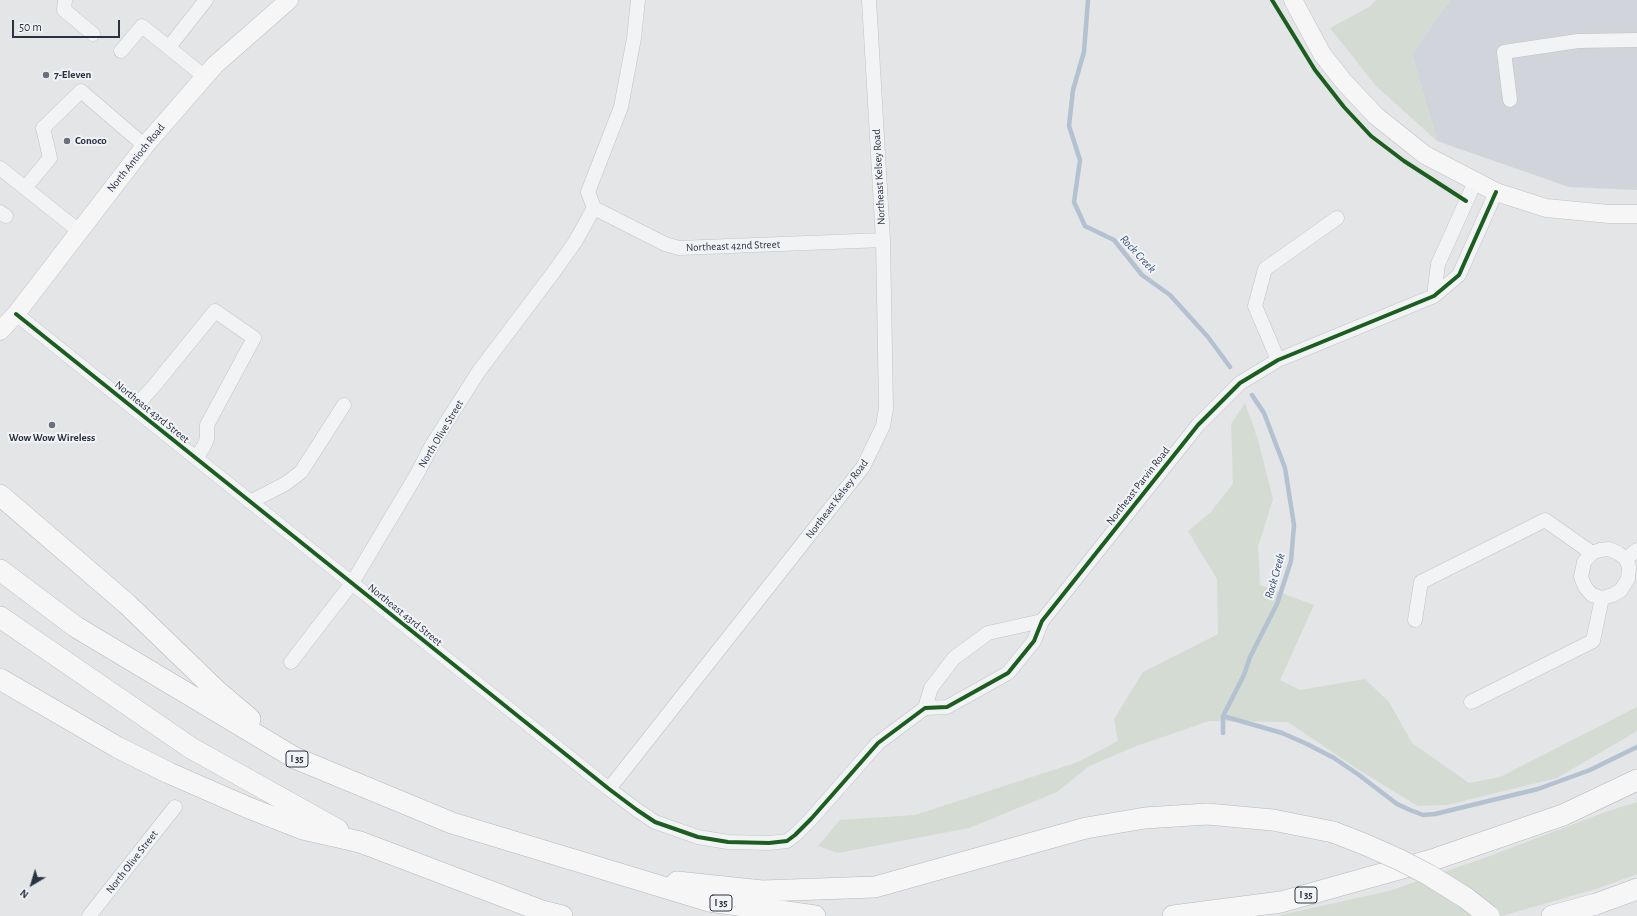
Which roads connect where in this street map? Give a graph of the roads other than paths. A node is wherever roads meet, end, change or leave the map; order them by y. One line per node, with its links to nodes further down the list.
1 (65, 0): 7 (street)
2 (206, 0): 9 (street)
3 (289, 0): 11 (main road, North Antioch Road)
4 (638, 0): 18 (street)
5 (869, 0): 22 (street, Northeast Kelsey Road)
6 (1293, 0): 15 (main road)
7 (93, 34)
8 (1637, 40): 12 (street)
9 (169, 47): 10 (street); 11 (street)
10 (121, 51)
11 (205, 77): 13 (main road, North Antioch Road)
12 (1510, 100)
13 (145, 146): 16 (street); 21 (main road, North Antioch Road)
14 (0, 168): 16 (street)
15 (1475, 182): 17 (main road); 23 (street)
16 (26, 188): 21 (street)
17 (1496, 192): 19 (main road); 23 (street, Northeast Parvin Road)
18 (594, 208): 22 (street, Northeast 42nd Street); 35 (street, North Olive Street)
19 (1637, 214)
20 (1337, 218): 26 (street)
21 (80, 231): 24 (main road, North Antioch Road)
22 (882, 240): 46 (street, Northeast Kelsey Road)
23 (1434, 296): 26 (street, Northeast Parvin Road)
24 (16, 314): 25 (main road, North Antioch Road); 28 (street, Northeast 43rd Street)
25 (0, 331)
26 (1278, 360): 39 (street, Northeast Parvin Road)
27 (344, 404): 31 (street)
28 (134, 408): 29 (street, Northeast 43rd Street); 29 (street)
29 (196, 458): 31 (street, Northeast 43rd Street)
30 (3, 496): 44 (highway)
31 (250, 502): 35 (street, Northeast 43rd Street)
32 (1592, 553): 33 (street); 36 (street); 38 (street)
33 (1631, 555): 36 (street)
34 (0, 570): 44 (highway, I 35)
35 (352, 583): 40 (street, North Olive Street); 46 (street, Northeast 43rd Street)
36 (1602, 598): 42 (street)
37 (0, 617): 48 (highway)
38 (1415, 620)
39 (1042, 621): 43 (street, Northeast Parvin Road); 43 (street)
40 (291, 662)
41 (0, 679): 48 (highway)
42 (1472, 702)
43 (925, 708): 46 (street, Northeast 43rd Street)
44 (295, 758): 49 (highway, I 35)
45 (1637, 780): 54 (highway, I 35)
46 (609, 789)
47 (175, 807): 51 (street, North Olive Street)
48 (360, 842): 52 (highway)
49 (629, 877): 53 (highway, I 35); 55 (highway, bridge)
50 (1637, 889): 56 (highway)
51 (89, 916)
52 (562, 916)
53 (815, 916)
54 (1173, 916)
55 (1489, 916)
56 (1552, 916)

